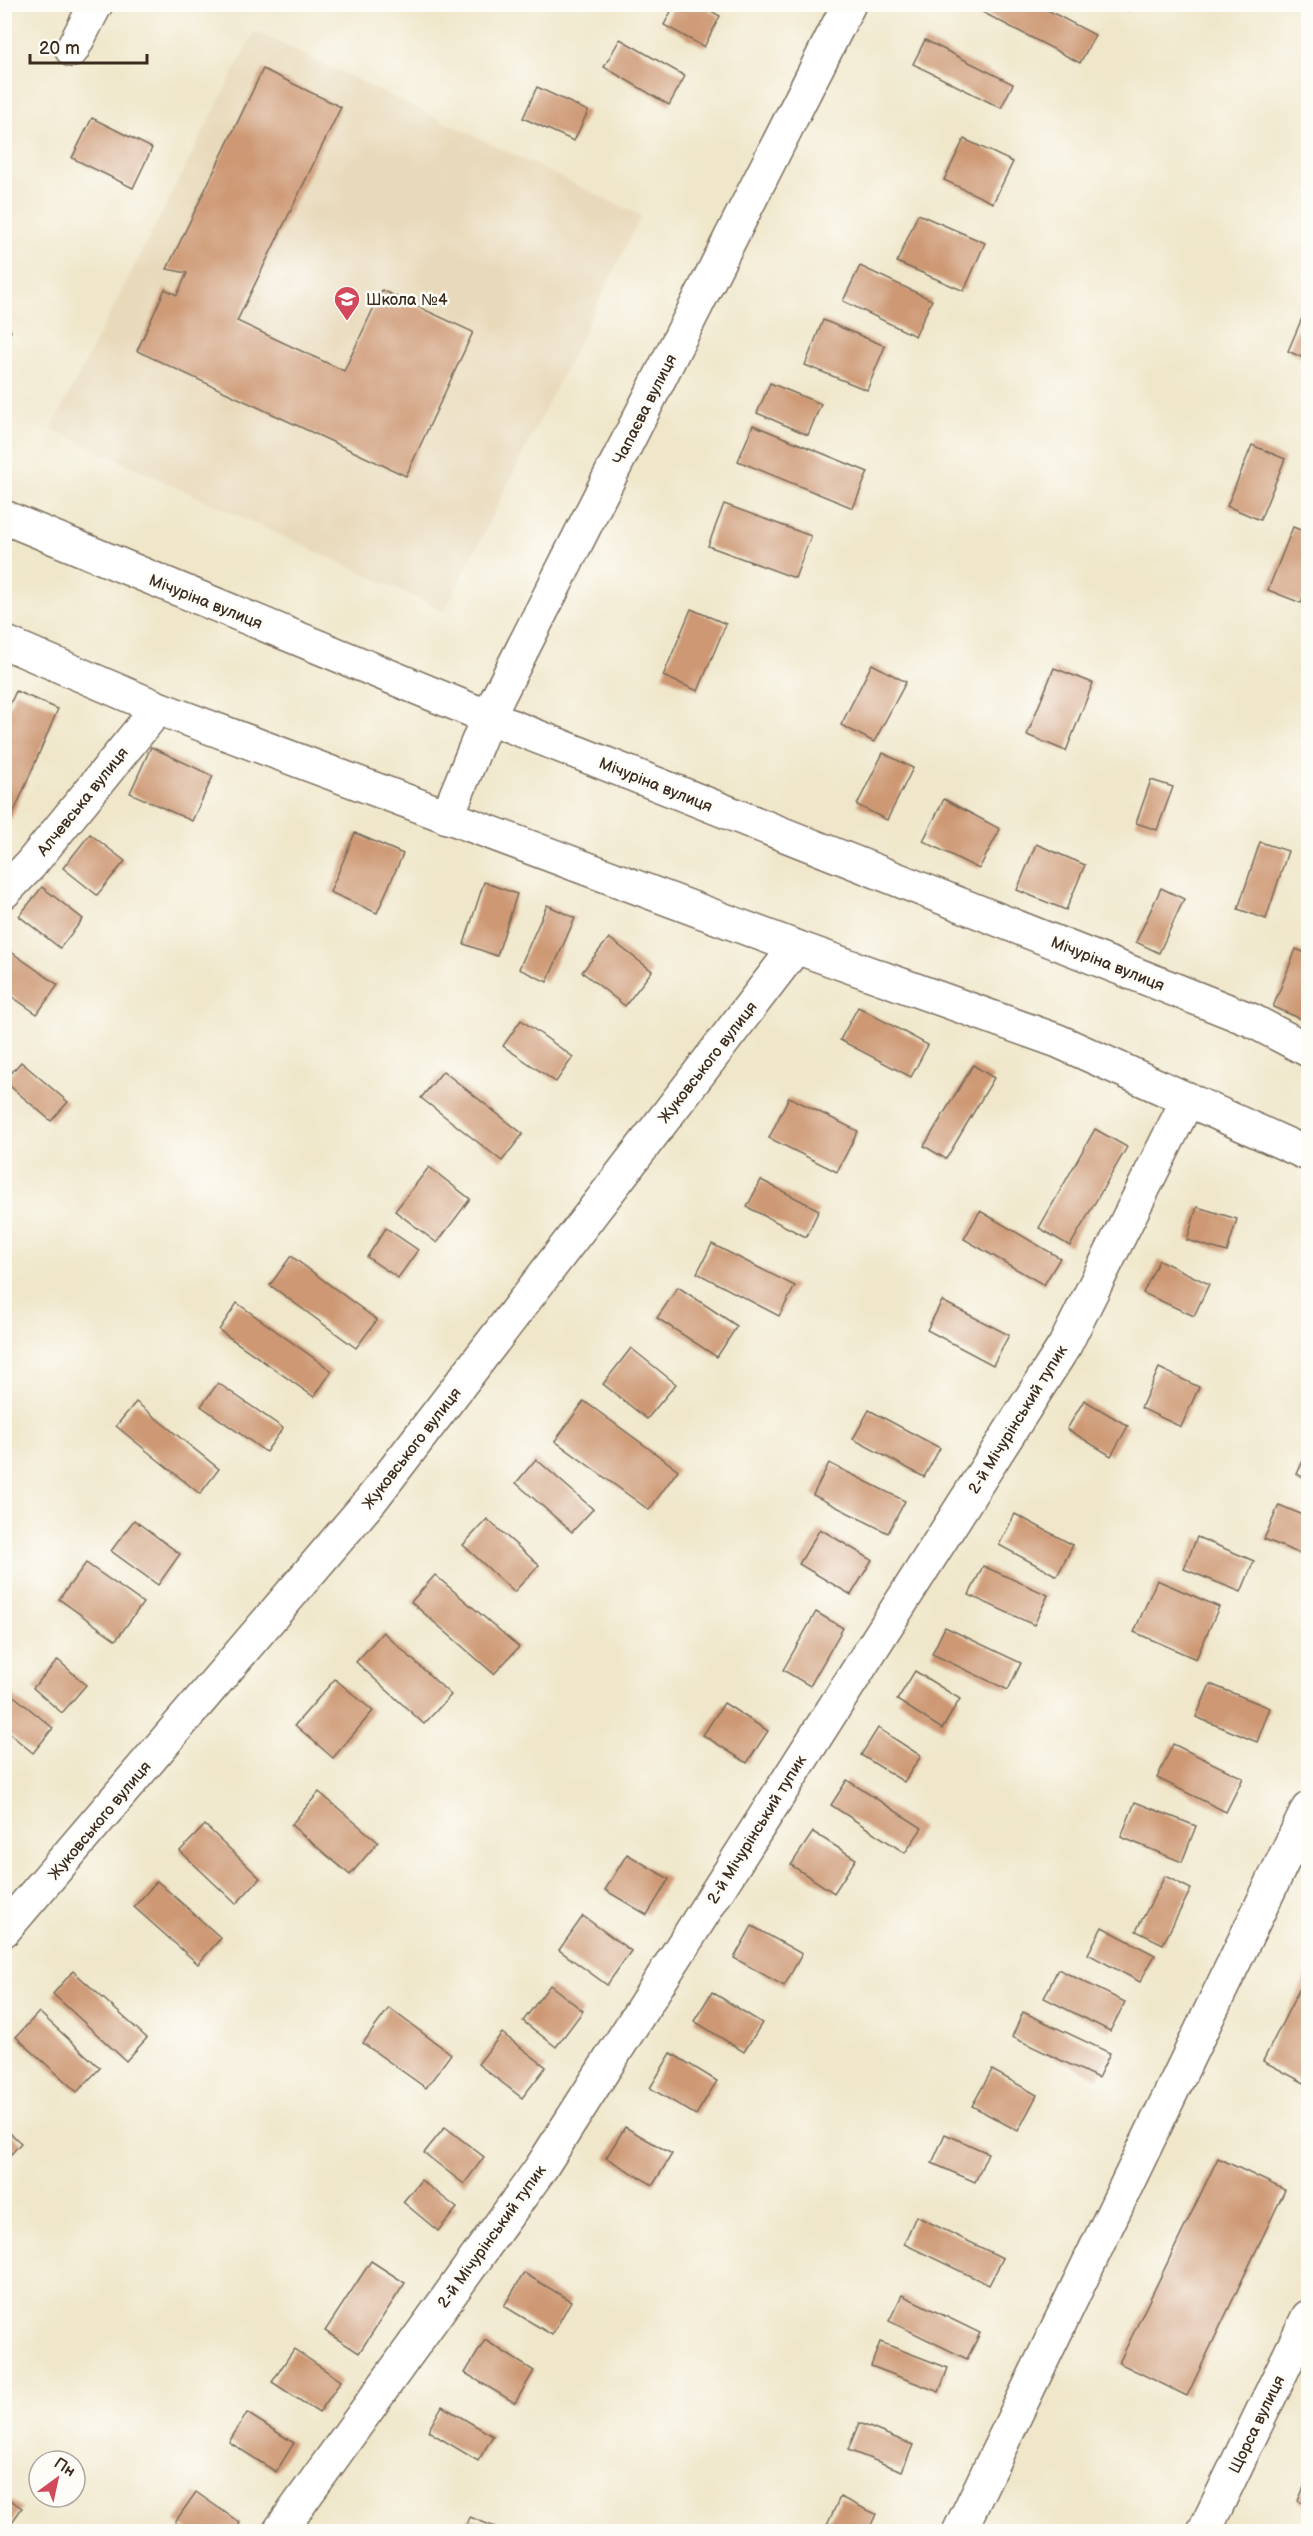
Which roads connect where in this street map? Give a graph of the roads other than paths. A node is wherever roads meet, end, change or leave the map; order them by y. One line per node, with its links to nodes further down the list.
1 (96, 4): 3 (street)
2 (849, 4): 7 (street, Чапаєва вулиця)
3 (72, 50)
4 (4, 517): 7 (street, Мічуріна вулиця)
5 (4, 642): 6 (street)
6 (158, 708): 8 (street); 9 (street, Алчевська вулиця)
7 (488, 717): 8 (street, Чапаєва вулиця); 11 (street, Мічуріна вулиця)
8 (447, 817): 10 (street)
9 (4, 892)
10 (796, 947): 12 (street); 15 (street, Жуковського вулиця)
11 (1308, 1050)
12 (1188, 1099): 13 (street); 17 (street, 2-й Мічурінський тупик)
13 (1308, 1154)
14 (1308, 1809): 18 (street)
15 (4, 1930)
16 (1308, 2317): 19 (street, Щорса вулиця)
17 (279, 2532)
18 (959, 2532)
19 (1204, 2532)

